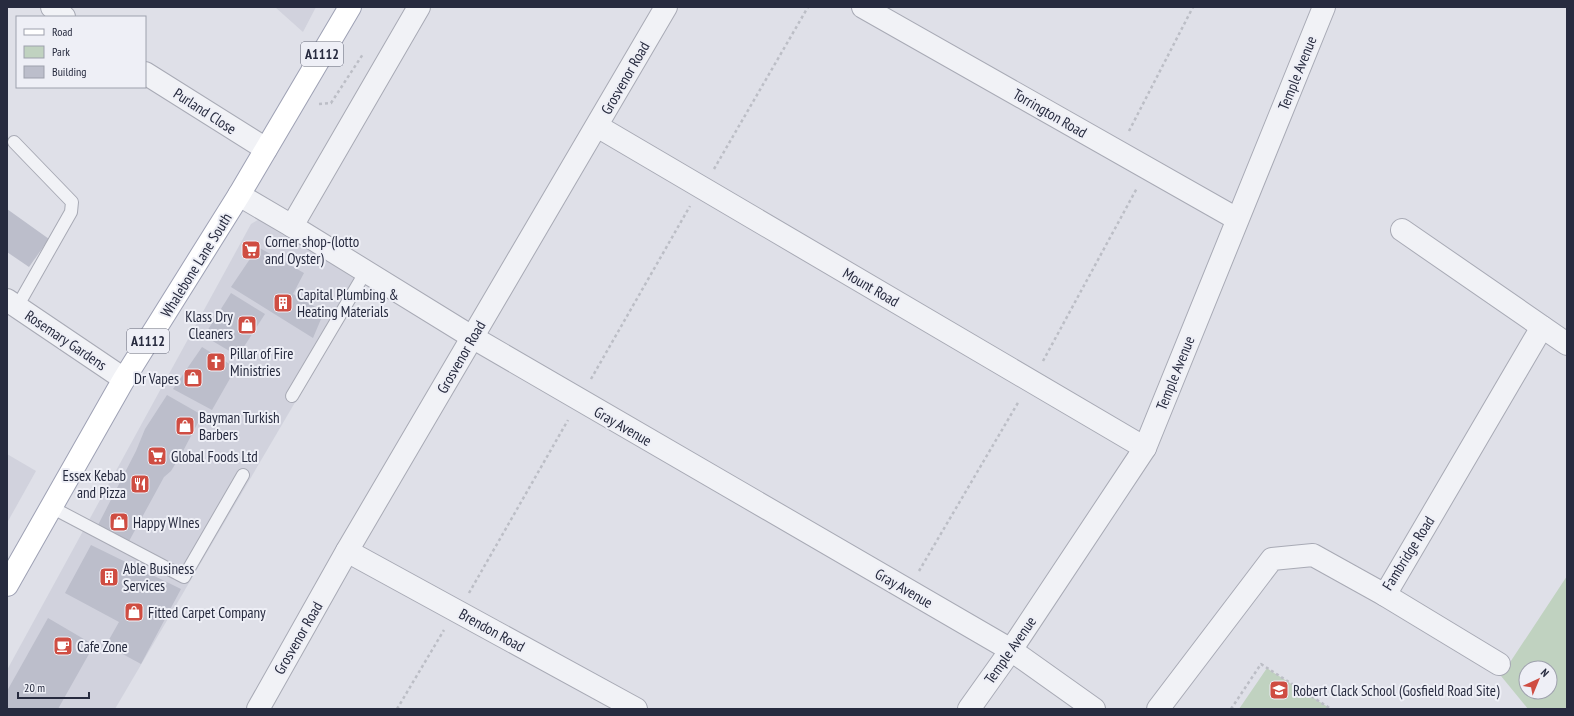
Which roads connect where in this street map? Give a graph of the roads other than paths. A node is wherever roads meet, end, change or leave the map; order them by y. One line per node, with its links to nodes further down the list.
1 (52, 7): 7 (street)
2 (350, 7): 11 (main road, Whalebone Lane South / A1112)
3 (419, 7): 14 (street)
4 (666, 7): 9 (street, Grosvenor Road)
5 (864, 7): 13 (street, Torrington Road)
6 (1324, 7): 13 (street, Temple Avenue)
7 (63, 16)
8 (146, 73): 11 (street, Purland Close)
9 (597, 126): 19 (street, Grosvenor Road); 23 (street, Mount Road)
10 (14, 142): 17 (lane)
11 (266, 150): 12 (main road, Whalebone Lane South / A1112)
12 (239, 195): 14 (street, Gray Avenue); 21 (main road, Whalebone Lane South / A1112)
13 (1237, 219): 23 (street, Temple Avenue)
14 (292, 226): 16 (street, Gray Avenue)
15 (1402, 230): 18 (street)
16 (366, 271): 19 (street, Gray Avenue); 22 (lane)
17 (12, 304): 21 (street, Rosemary Gardens)
18 (1542, 327): 20 (street); 28 (street, Fambridge Road)
19 (472, 337): 26 (street, Grosvenor Road); 29 (street, Gray Avenue)
20 (1567, 344)
21 (124, 379): 25 (main road, Whalebone Lane South / A1112)
22 (292, 396)
23 (1145, 448): 29 (street, Temple Avenue)
24 (243, 474): 25 (lane)
25 (51, 507): 27 (main road, Whalebone Lane South / A1112)
26 (347, 551): 31 (street, Grosvenor Road); 32 (street, Brendon Road)
27 (9, 576)
28 (1385, 595): 30 (street); 35 (street, Fambridge Road)
29 (1011, 650): 33 (street, Temple Avenue); 34 (street)
30 (1499, 664)
31 (258, 709)
32 (636, 709)
33 (969, 709)
34 (1094, 709)
35 (1158, 709)

